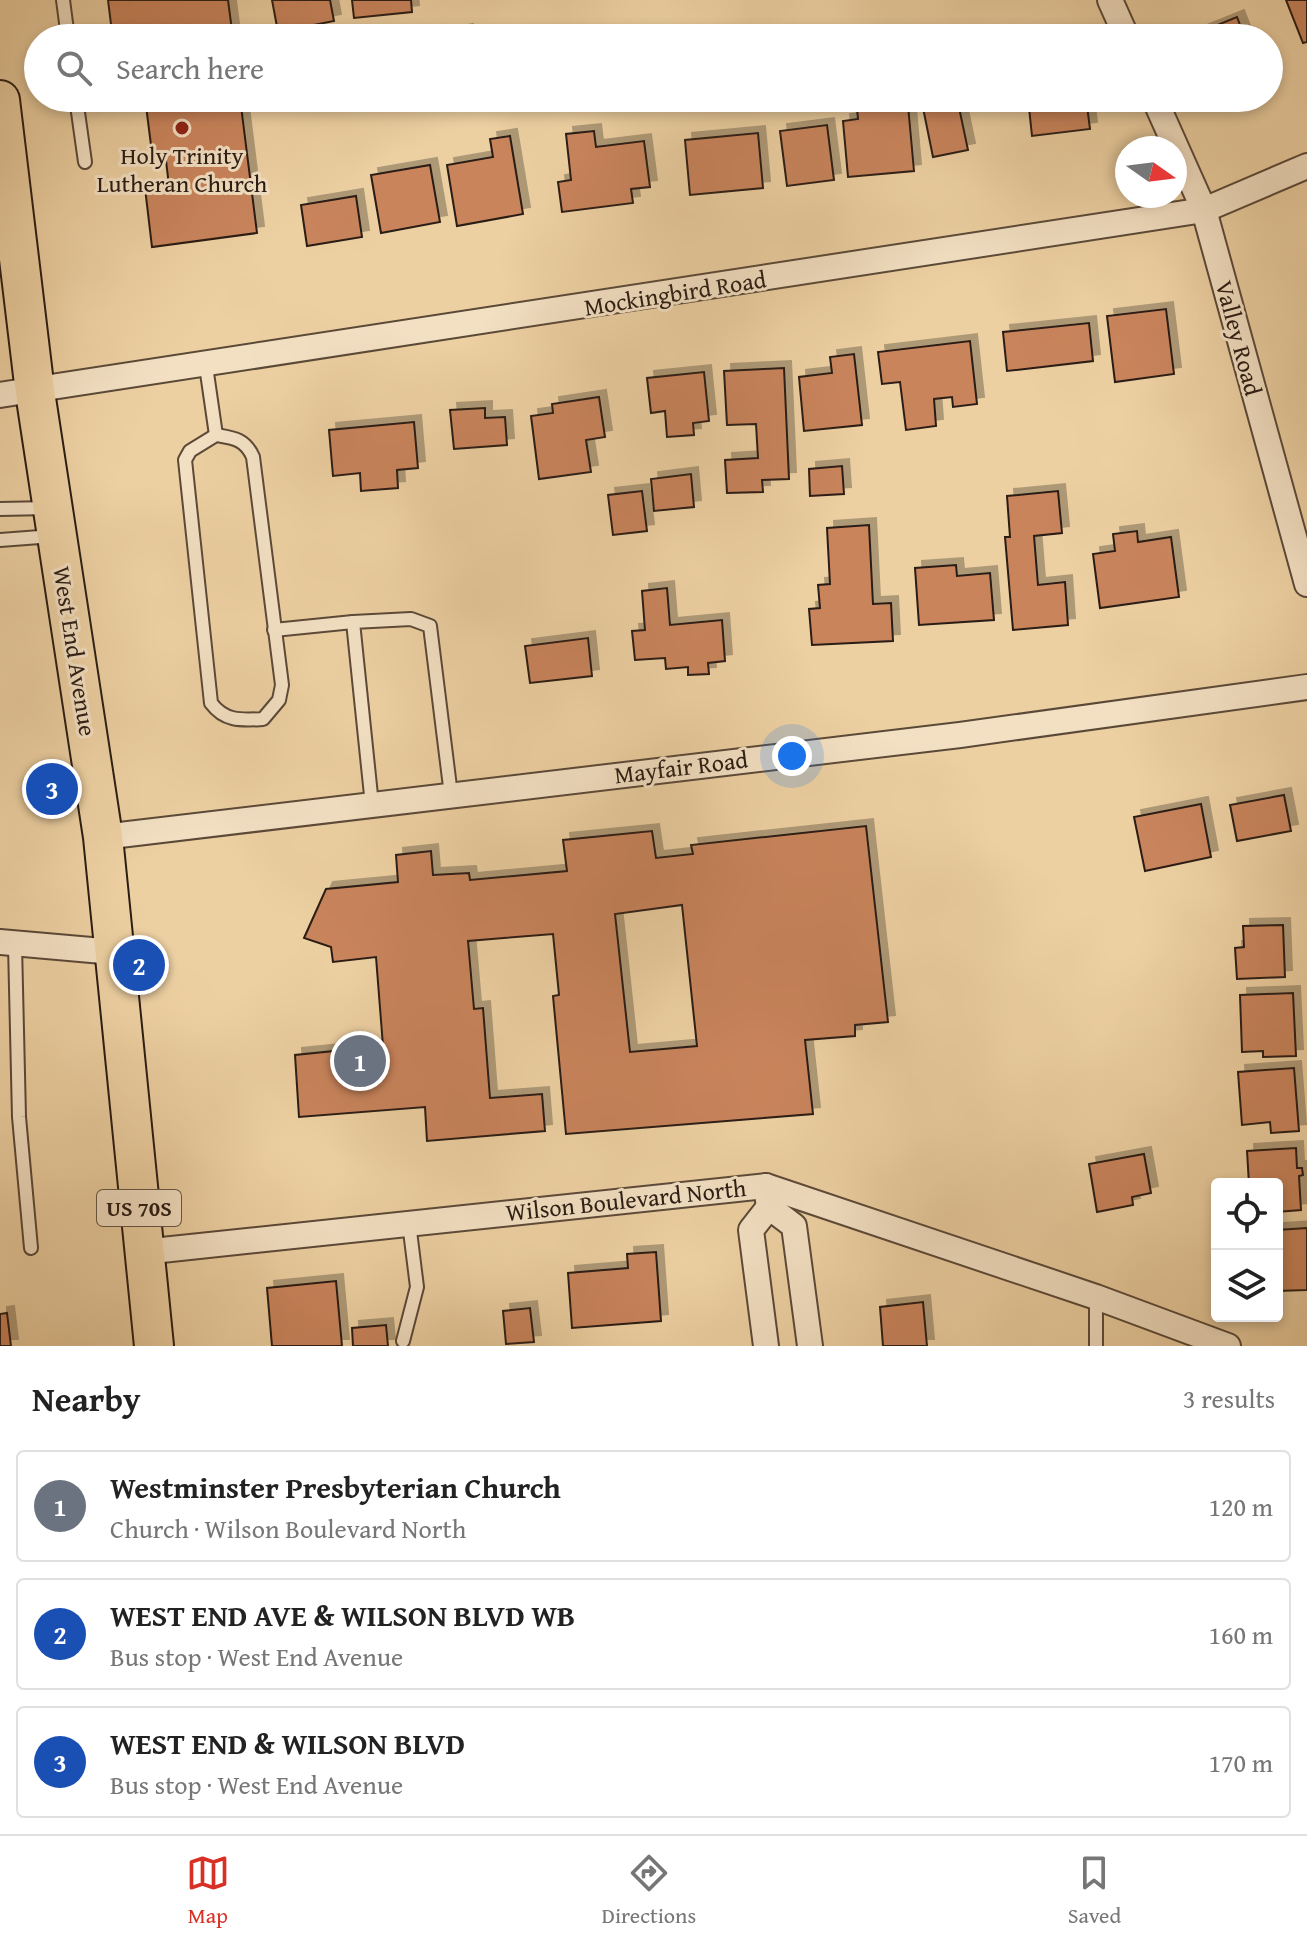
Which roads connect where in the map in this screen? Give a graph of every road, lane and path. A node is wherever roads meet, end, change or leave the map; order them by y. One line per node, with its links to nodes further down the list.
1 (63, 0): 3 (lane)
2 (1110, 0): 4 (street)
3 (66, 24)
4 (1121, 24)
5 (0, 100): 12 (main road, West End Avenue / US 70S)
6 (78, 112): 8 (lane)
7 (1160, 112): 10 (street, Valley Road)
8 (85, 162)
9 (1307, 166): 10 (street, Mockingbird Road)
10 (1204, 210): 11 (street, Mockingbird Road); 17 (street, Valley Road)
11 (206, 366): 12 (street, Mockingbird Road); 13 (lane)
12 (17, 394): 15 (main road, West End Avenue / US 70S)
13 (216, 435): 19 (lane); 19 (lane)
14 (0, 509): 15 (lane)
15 (55, 522): 16 (lane); 23 (main road, West End Avenue / US 70S)
16 (0, 540)
17 (1307, 584)
18 (353, 622): 19 (lane); 21 (lane); 22 (lane)
19 (274, 630)
20 (1307, 687): 21 (street, Mayfair Road)
21 (451, 795): 22 (street, Mayfair Road)
22 (372, 805): 23 (street, Mayfair Road)
23 (103, 837): 25 (main road, West End Avenue / US 70S)
24 (8, 944): 25 (street); 28 (lane)
25 (114, 952): 29 (main road, West End Avenue / US 70S)
26 (767, 1196): 27 (street, Wilson Boulevard North); 30 (street, Wilson Boulevard North); 33 (street); 34 (street)
27 (409, 1223): 29 (street, Wilson Boulevard North); 31 (lane)
28 (31, 1248)
29 (143, 1252): 32 (main road, West End Avenue / US 70S)
30 (1096, 1297): 35 (lane); 36 (street, Wilson Boulevard North)
31 (403, 1341)
32 (154, 1346)
33 (766, 1346)
34 (810, 1346)
35 (1096, 1346)
36 (1228, 1346)

